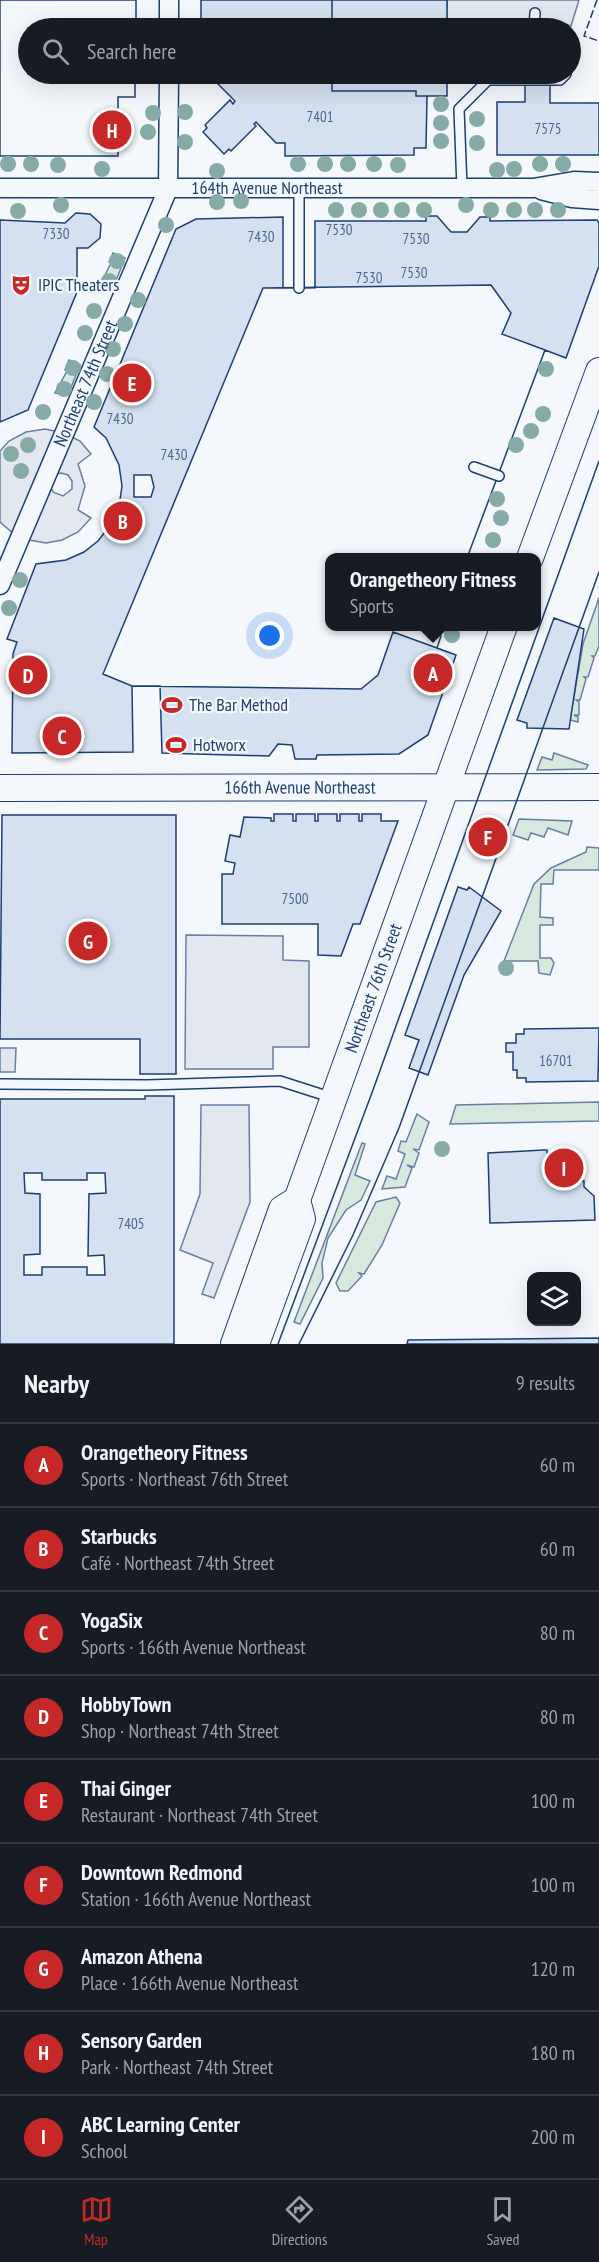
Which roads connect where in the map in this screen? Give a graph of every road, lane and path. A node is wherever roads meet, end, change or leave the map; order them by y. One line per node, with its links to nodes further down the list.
1 (169, 0): 3 (street)
2 (535, 13): 4 (lane)
3 (169, 18)
4 (535, 18)
5 (169, 84): 12 (street, Northeast 74th Street)
6 (483, 84): 10 (lane)
7 (599, 182): 11 (street, 164th Avenue Northeast)
8 (0, 188): 12 (street, 164th Avenue Northeast)
9 (299, 188): 10 (street, 164th Avenue Northeast); 12 (street, 164th Avenue Northeast); 14 (lane)
10 (462, 188): 11 (street, 164th Avenue Northeast)
11 (533, 188): 13 (street, 164th Avenue Northeast)
12 (168, 189): 19 (street, Northeast 74th Street)
13 (599, 200)
14 (299, 288)
15 (599, 371): 18 (street)
16 (474, 467): 17 (lane)
17 (500, 476)
18 (532, 553)
19 (0, 585)
20 (503, 631): 23 (street, Northeast 76th Street)
21 (599, 787): 23 (street, 166th Avenue Northeast)
22 (0, 788): 23 (street, 166th Avenue Northeast)
23 (446, 788): 25 (street, Northeast 76th Street)
24 (0, 1084): 25 (lane)
25 (335, 1099): 26 (street, Northeast 76th Street)
26 (297, 1200): 27 (street, Northeast 76th Street); 28 (street)
27 (234, 1344)
28 (256, 1344)

